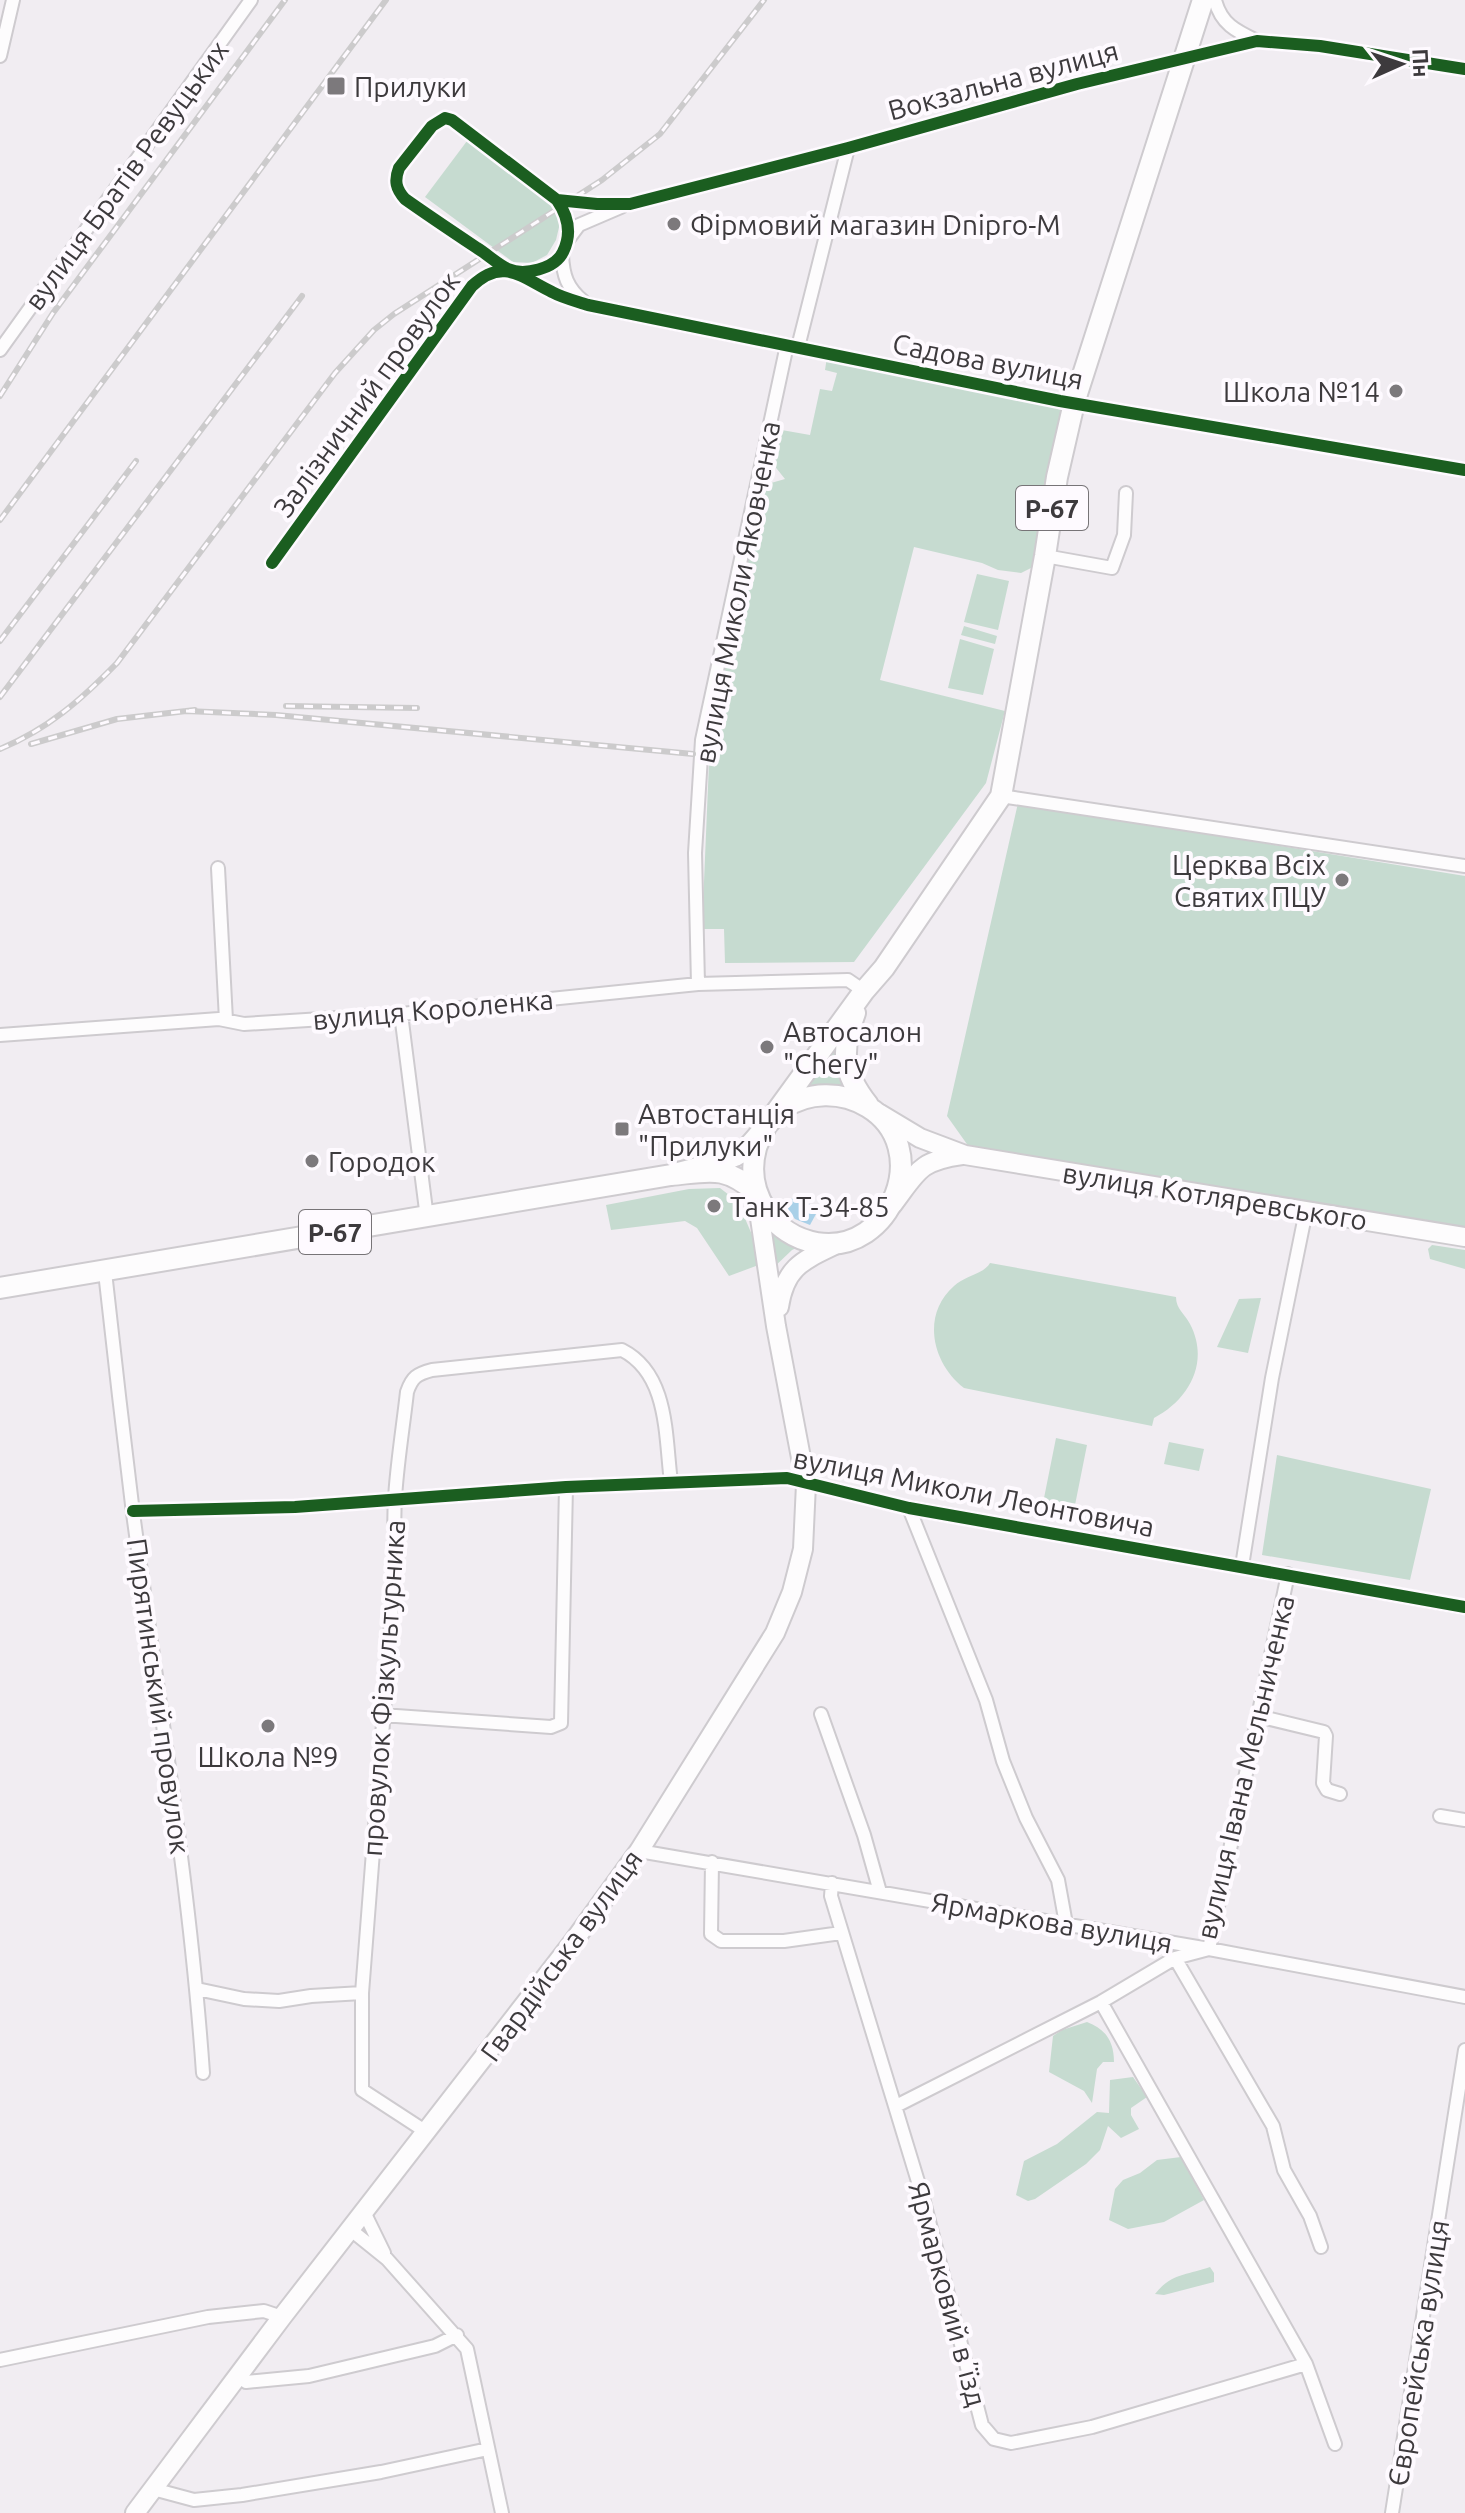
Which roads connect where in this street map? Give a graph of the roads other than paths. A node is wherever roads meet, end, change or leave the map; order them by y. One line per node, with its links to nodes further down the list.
1 (13, 0): 6 (street)
2 (251, 0): 17 (street, вулиця Братів Ревуцьких)
3 (1203, 0): 7 (main road, Р-67)
4 (1215, 0): 5 (street, Вокзальна вулиця)
5 (1257, 41): 7 (street, Вокзальна вулиця); 8 (street, Вокзальна вулиця)
6 (0, 56)
7 (1184, 56): 9 (street, Вокзальна вулиця); 18 (main road, Р-67)
8 (1465, 69)
9 (848, 148): 11 (street, Вокзальна вулиця); 16 (street, вулиця Миколи Яковченка)
10 (557, 200): 11 (street, Вокзальна вулиця); 12 (street); 14 (street)
11 (630, 204): 12 (street)
12 (567, 241): 13 (street)
13 (562, 255): 14 (street); 15 (street)
14 (510, 270): 15 (street, Садова вулиця); 22 (street, Залізничний провулок)
15 (588, 305): 16 (street, Садова вулиця)
16 (792, 346): 18 (street, Садова вулиця); 26 (street, вулиця Миколи Яковченка)
17 (0, 350)
18 (1074, 403): 19 (street, Садова вулиця); 21 (main road, Р-67)
19 (1465, 470)
20 (1126, 493): 21 (street)
21 (1045, 556): 23 (main road, Р-67)
22 (272, 563)
23 (1001, 796): 24 (street); 27 (main road, Р-67)
24 (1465, 866)
25 (218, 868): 29 (street)
26 (698, 984): 27 (street, вулиця Короленка); 28 (street, вулиця Короленка)
27 (864, 991): 31 (main road, Р-67); 32 (main road, Р-67)
28 (401, 1014): 29 (street, вулиця Короленка); 38 (street)
29 (226, 1020): 30 (street, вулиця Короленка)
30 (0, 1035)
31 (871, 1108): 32 (main road, Р-67); 33 (main road); 36 (main road, Р-67)
32 (766, 1126): 34 (main road, Р-67); 35 (main road, Р-67)
33 (965, 1155): 36 (main road); 37 (main road, вулиця Котляревського)
34 (671, 1175): 35 (main road, Р-67); 38 (main road, Р-67)
35 (756, 1192): 40 (main road, Р-67); 43 (main road, Гвардійська вулиця)
36 (892, 1206): 40 (main road)
37 (1306, 1211): 39 (main road, вулиця Котляревського); 50 (street)
38 (427, 1218): 41 (main road, Р-67)
39 (1465, 1237)
40 (840, 1243): 43 (main road)
41 (105, 1272): 42 (main road, Р-67); 49 (street, Пирятинський провулок)
42 (0, 1288)
43 (776, 1326): 45 (main road, Гвардійська вулиця)
44 (671, 1482): 45 (street, вулиця Миколи Леонтовича); 46 (street, вулиця Миколи Леонтовича); 47 (street, провулок Фізкультурника)
45 (806, 1484): 48 (street, вулиця Миколи Леонтовича); 59 (main road, Гвардійська вулиця)
46 (566, 1487): 47 (street, вулиця Миколи Леонтовича); 54 (street)
47 (395, 1499): 49 (street, вулиця Миколи Леонтовича); 54 (street, провулок Фізкультурника)
48 (909, 1508): 50 (street, вулиця Миколи Леонтовича); 63 (street)
49 (133, 1511): 67 (street, Пирятинський провулок)
50 (1242, 1566): 51 (street, вулиця Миколи Леонтовича)
51 (1288, 1574): 52 (street, вулиця Миколи Леонтовича); 55 (street, вулиця Івана Мельниченка)
52 (1465, 1607)
53 (821, 1714): 62 (street)
54 (382, 1715): 68 (street, провулок Фізкультурника)
55 (1258, 1716): 56 (street); 65 (street, вулиця Івана Мельниченка)
56 (1340, 1794)
57 (1440, 1816): 58 (street)
58 (1465, 1820)
59 (639, 1851): 60 (street, Ярмаркова вулиця); 74 (main road, Гвардійська вулиця)
60 (712, 1862): 61 (street, Ярмаркова вулиця); 64 (street)
61 (832, 1883): 62 (street, Ярмаркова вулиця); 64 (street, Ярмарковий вʼїзд)
62 (880, 1892): 63 (street, Ярмаркова вулиця)
63 (1066, 1924): 65 (street, Ярмаркова вулиця)
64 (841, 1933): 73 (street, Ярмарковий вʼїзд)
65 (1209, 1949): 66 (street, вулиця Івана Мельниченка); 69 (street, Ярмаркова вулиця)
66 (1175, 1958): 70 (street, вулиця Івана Мельниченка); 77 (street)
67 (197, 1989): 68 (street); 72 (street, Пирятинський провулок)
68 (362, 1993): 74 (street, провулок Фізкультурника)
69 (1465, 1997)
70 (1101, 2002): 73 (street, вулиця Івана Мельниченка); 82 (street)
71 (1465, 2050): 89 (street, Європейська вулиця)
72 (203, 2073)
73 (896, 2106): 82 (street, Ярмарковий вʼїзд)
74 (428, 2133): 75 (main road, Гвардійська вулиця)
75 (364, 2212): 76 (main road, Гвардійська вулиця); 78 (street)
76 (351, 2230): 78 (street); 79 (main road, Гвардійська вулиця)
77 (1321, 2247)
78 (387, 2259): 80 (street)
79 (282, 2317): 81 (street); 83 (main road, Гвардійська вулиця)
80 (457, 2335): 83 (street); 85 (street)
81 (0, 2360)
82 (1306, 2364): 84 (street)
83 (238, 2376): 86 (main road, Гвардійська вулиця)
84 (1335, 2444)
85 (488, 2449): 86 (street); 88 (street)
86 (153, 2489): 87 (main road, Гвардійська вулиця)
87 (135, 2513)
88 (502, 2513)
89 (1392, 2513)

